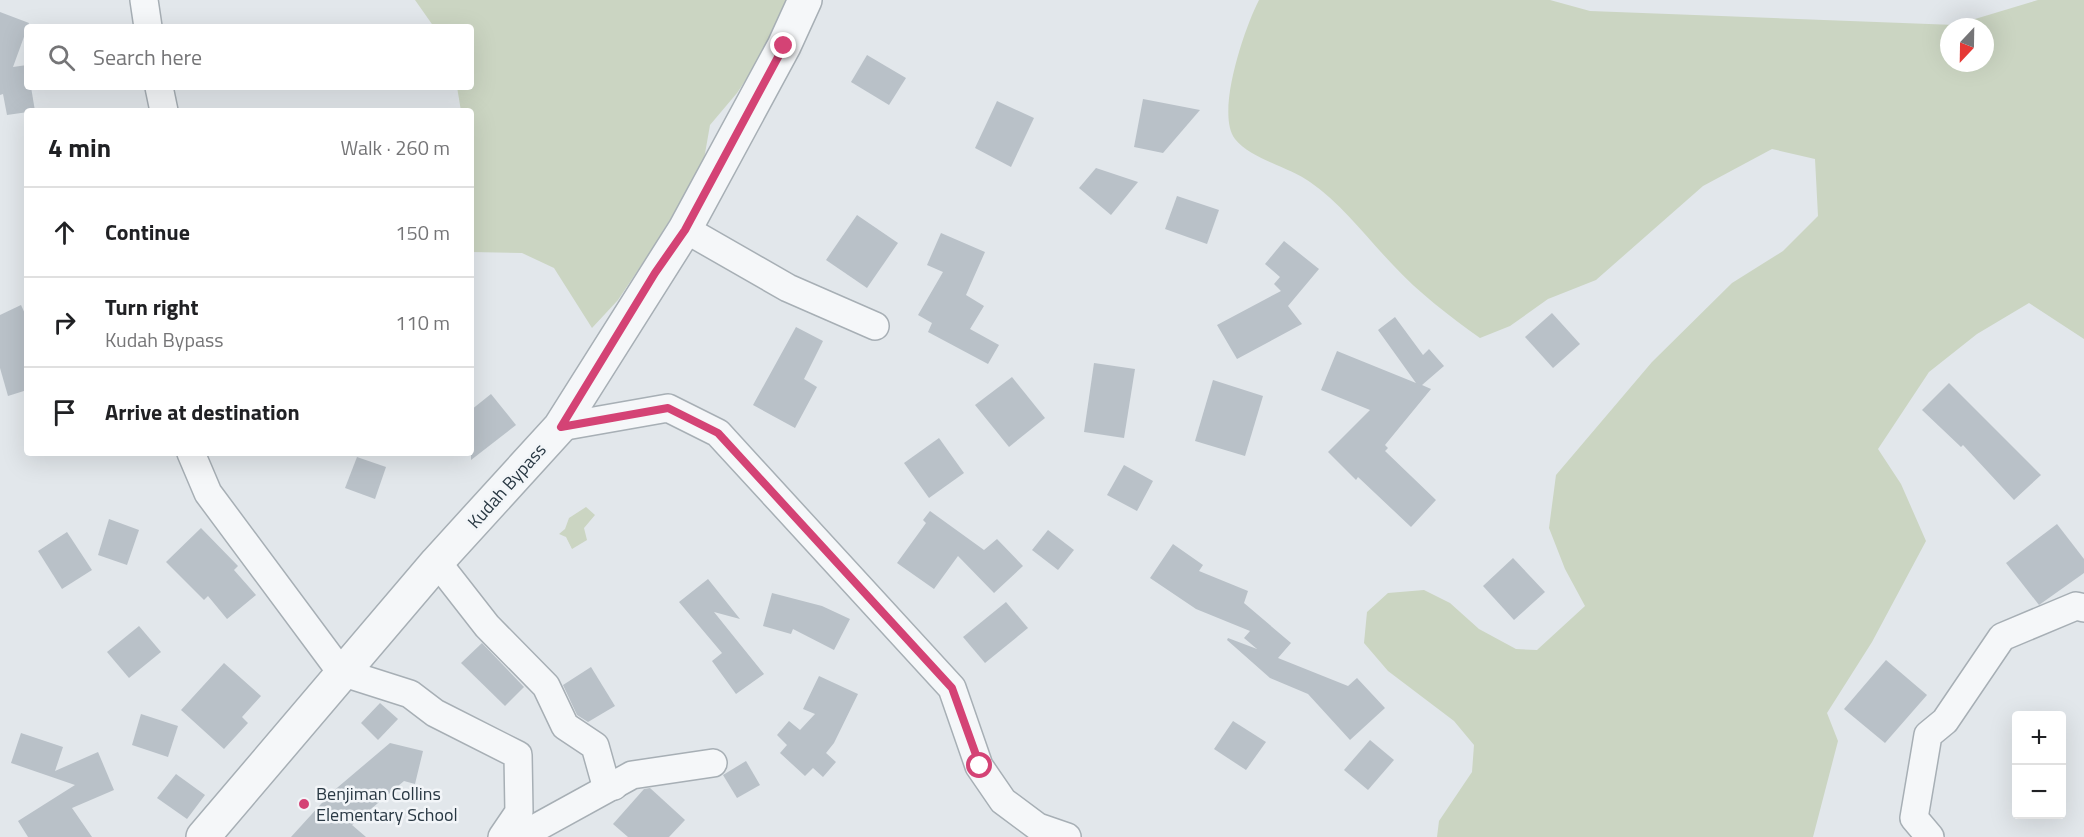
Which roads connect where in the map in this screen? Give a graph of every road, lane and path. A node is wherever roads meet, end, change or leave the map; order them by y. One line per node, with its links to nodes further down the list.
1 (144, 0): 3 (street)
2 (806, 0): 6 (street, Kudah Bypass)
3 (148, 24)
4 (160, 90): 5 (street)
5 (163, 108)
6 (685, 230): 7 (street); 8 (street, Kudah Bypass)
7 (875, 326)
8 (561, 427): 10 (street, Kudah Bypass); 17 (street)
9 (192, 456): 12 (street)
10 (437, 562): 12 (street, Kudah Bypass); 14 (street)
11 (2084, 608): 18 (street)
12 (341, 672): 15 (street, Kudah Bypass); 16 (street)
13 (713, 763): 14 (street)
14 (614, 786): 16 (street)
15 (203, 837)
16 (504, 837)
17 (1067, 837)
18 (1930, 837)

